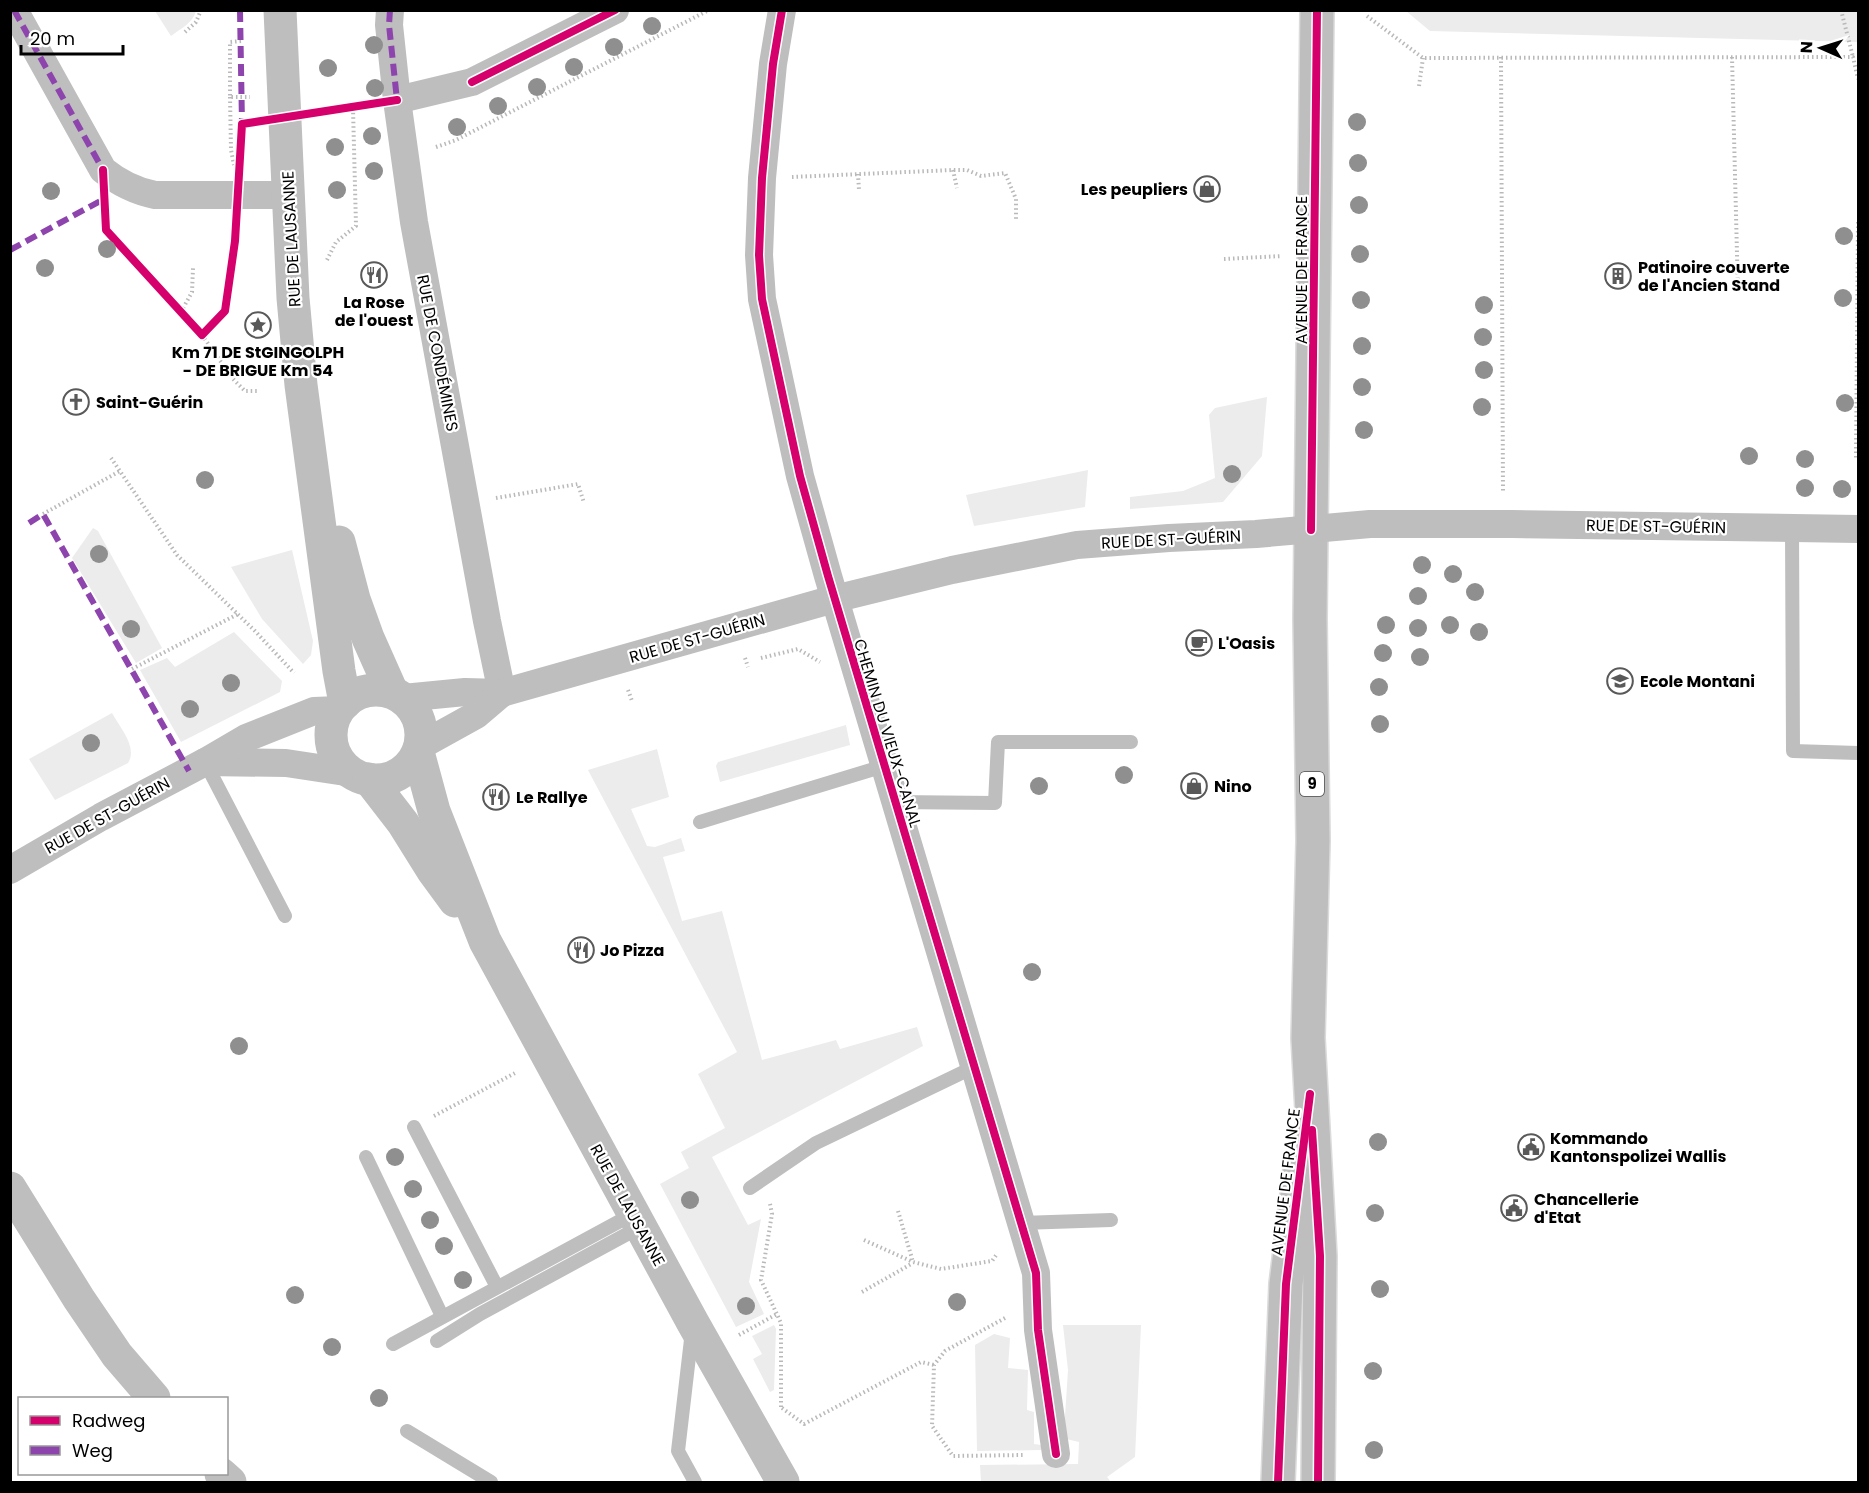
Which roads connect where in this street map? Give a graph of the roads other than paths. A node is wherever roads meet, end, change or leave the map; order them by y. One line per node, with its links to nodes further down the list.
1 (14, 10): 8 (street)
2 (280, 10): 8 (street, RUE DE LAUSANNE)
3 (390, 10): 7 (street, RUE DE CONDÉMINES)
4 (615, 10): 7 (street)
5 (782, 10): 13 (street, CHEMIN DU VIEUX-CANAL)
6 (1317, 10): 12 (street, AVENUE DE FRANCE / 9)
7 (397, 100): 14 (street, RUE DE CONDÉMINES)
8 (288, 195): 9 (street, RUE DE LAUSANNE)
9 (313, 467): 15 (street, RUE DE LAUSANNE); 16 (street, RUE DE LAUSANNE)
10 (1792, 529): 11 (street, RUE DE ST-GUÉRIN); 12 (street, RUE DE ST-GUÉRIN); 19 (lane)
11 (1858, 529)
12 (1311, 530): 13 (street, RUE DE ST-GUÉRIN); 29 (street, AVENUE DE FRANCE / 9)
13 (834, 599): 14 (street, RUE DE ST-GUÉRIN); 21 (street, CHEMIN DU VIEUX-CANAL)
14 (502, 693): 15 (street, RUE DE ST-GUÉRIN); 18 (street, RUE DE ST-GUÉRIN)
15 (397, 695): 16 (street); 18 (street)
16 (332, 708): 20 (street, RUE DE ST-GUÉRIN); 22 (street)
17 (1131, 742): 23 (lane)
18 (419, 749): 22 (street); 27 (street, RUE DE LAUSANNE)
19 (1858, 753)
20 (205, 762): 22 (street, RUE DE ST-GUÉRIN); 25 (street, RUE DE ST-GUÉRIN); 26 (lane)
21 (884, 766): 23 (street, CHEMIN DU VIEUX-CANAL); 24 (lane)
22 (360, 776): 27 (street, RUE DE LAUSANNE)
23 (895, 802): 28 (street, CHEMIN DU VIEUX-CANAL)
24 (700, 822)
25 (10, 870)
26 (285, 916)
27 (485, 941): 34 (street, RUE DE LAUSANNE)
28 (974, 1067): 33 (lane); 36 (street, CHEMIN DU VIEUX-CANAL)
29 (1310, 1094): 48 (street, AVENUE DE FRANCE / 9); 49 (street, AVENUE DE FRANCE / 9)
30 (414, 1127): 37 (lane)
31 (366, 1157): 38 (lane)
32 (10, 1188): 42 (street)
33 (750, 1188)
34 (637, 1220): 37 (lane); 39 (street, RUE DE LAUSANNE); 40 (lane)
35 (1111, 1220): 36 (lane)
36 (1021, 1223): 44 (street, CHEMIN DU VIEUX-CANAL)
37 (497, 1287): 38 (lane)
38 (442, 1316): 41 (lane)
39 (693, 1323): 45 (street, RUE DE LAUSANNE); 47 (lane)
40 (437, 1341)
41 (393, 1344)
42 (153, 1397)
43 (407, 1431): 46 (lane)
44 (1056, 1454)
45 (778, 1477)
46 (491, 1482)
47 (694, 1482)
48 (1278, 1482)
49 (1318, 1482)

